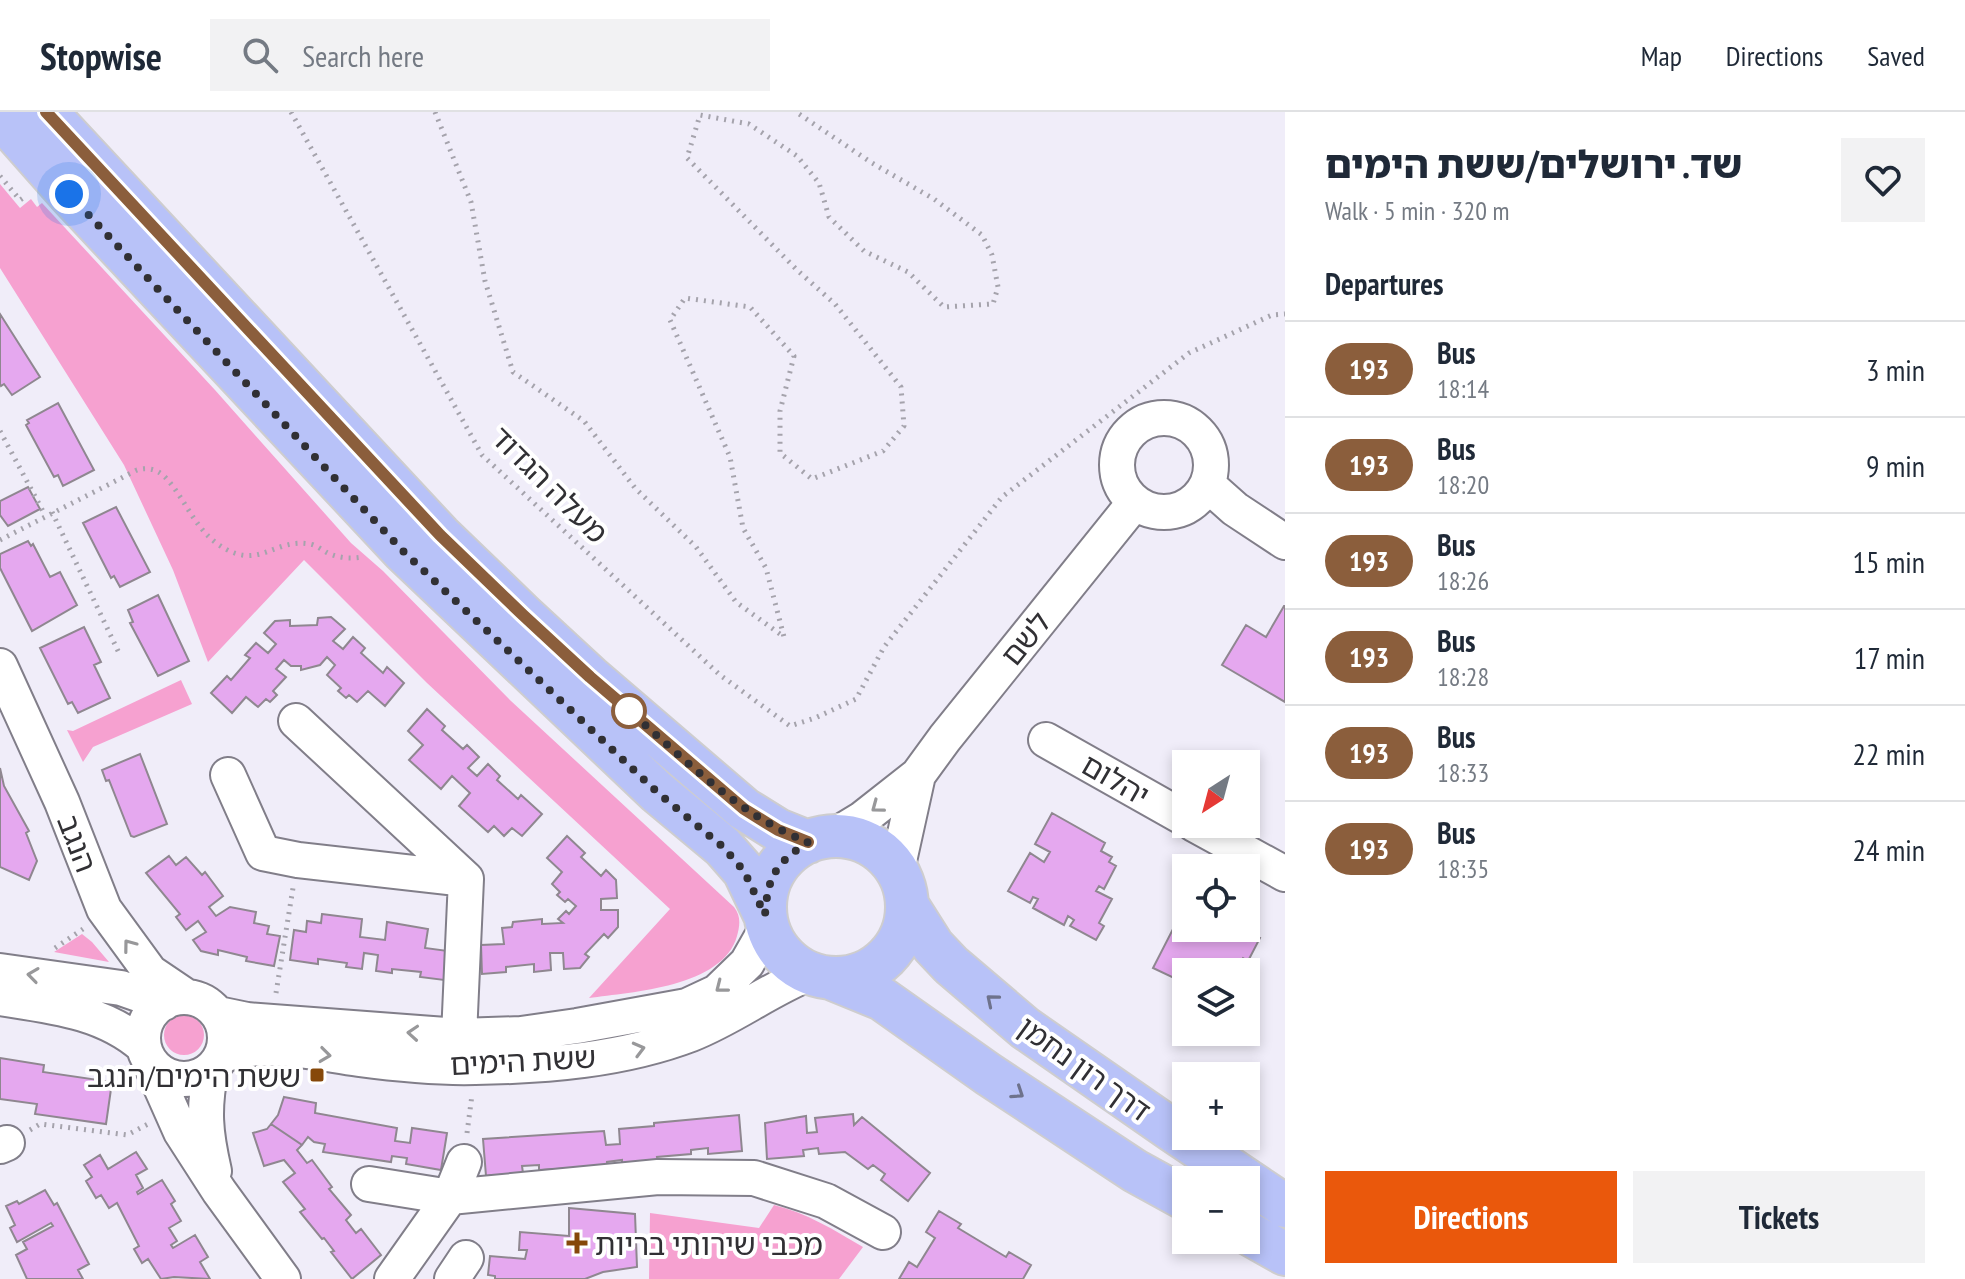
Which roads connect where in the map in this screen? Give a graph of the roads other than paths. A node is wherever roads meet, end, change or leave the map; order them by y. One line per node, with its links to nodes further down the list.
1 (46, 112): 13 (main road)
2 (0, 116): 17 (main road)
3 (1208, 485): 4 (street); 4 (street); 5 (street)
4 (1135, 502): 10 (street, לשם)
5 (1285, 542)
6 (2, 677): 21 (street, הנגב, one-way to 6)
7 (296, 721): 15 (street)
8 (1046, 740): 11 (street, יהלום)
9 (228, 775): 15 (street)
10 (917, 780): 13 (street, לשם, one-way to 13); 16 (street, לשם)
11 (1172, 811)
12 (1219, 838): 14 (street)
13 (821, 839): 16 (main road); 17 (main road)
14 (1285, 874)
15 (466, 879): 23 (street)
16 (902, 888): 19 (main road); 31 (main road, דרך רון נחמן, one-way to 16)
17 (767, 920): 19 (main road); 23 (street, ששת הימים, one-way to 23)
18 (0, 971): 21 (street, one-way to 18)
19 (822, 976): 25 (street, ששת הימים, one-way to 19); 29 (main road, דרך רון נחמן, one-way to 29)
20 (0, 998): 24 (street)
21 (175, 1000): 22 (street); 24 (street)
22 (218, 1014): 23 (street, ששת הימים, one-way to 22); 25 (street)
23 (459, 1036)
24 (146, 1053): 25 (street); 28 (street)
25 (216, 1062): 28 (street)
26 (464, 1162): 30 (street)
27 (369, 1184): 30 (street)
28 (219, 1191): 35 (street)
29 (1172, 1191)
30 (450, 1197): 32 (street); 36 (street)
31 (1285, 1206)
32 (883, 1232)
33 (1260, 1240): 34 (main road)
34 (1285, 1254)
35 (283, 1279)
36 (392, 1279)

